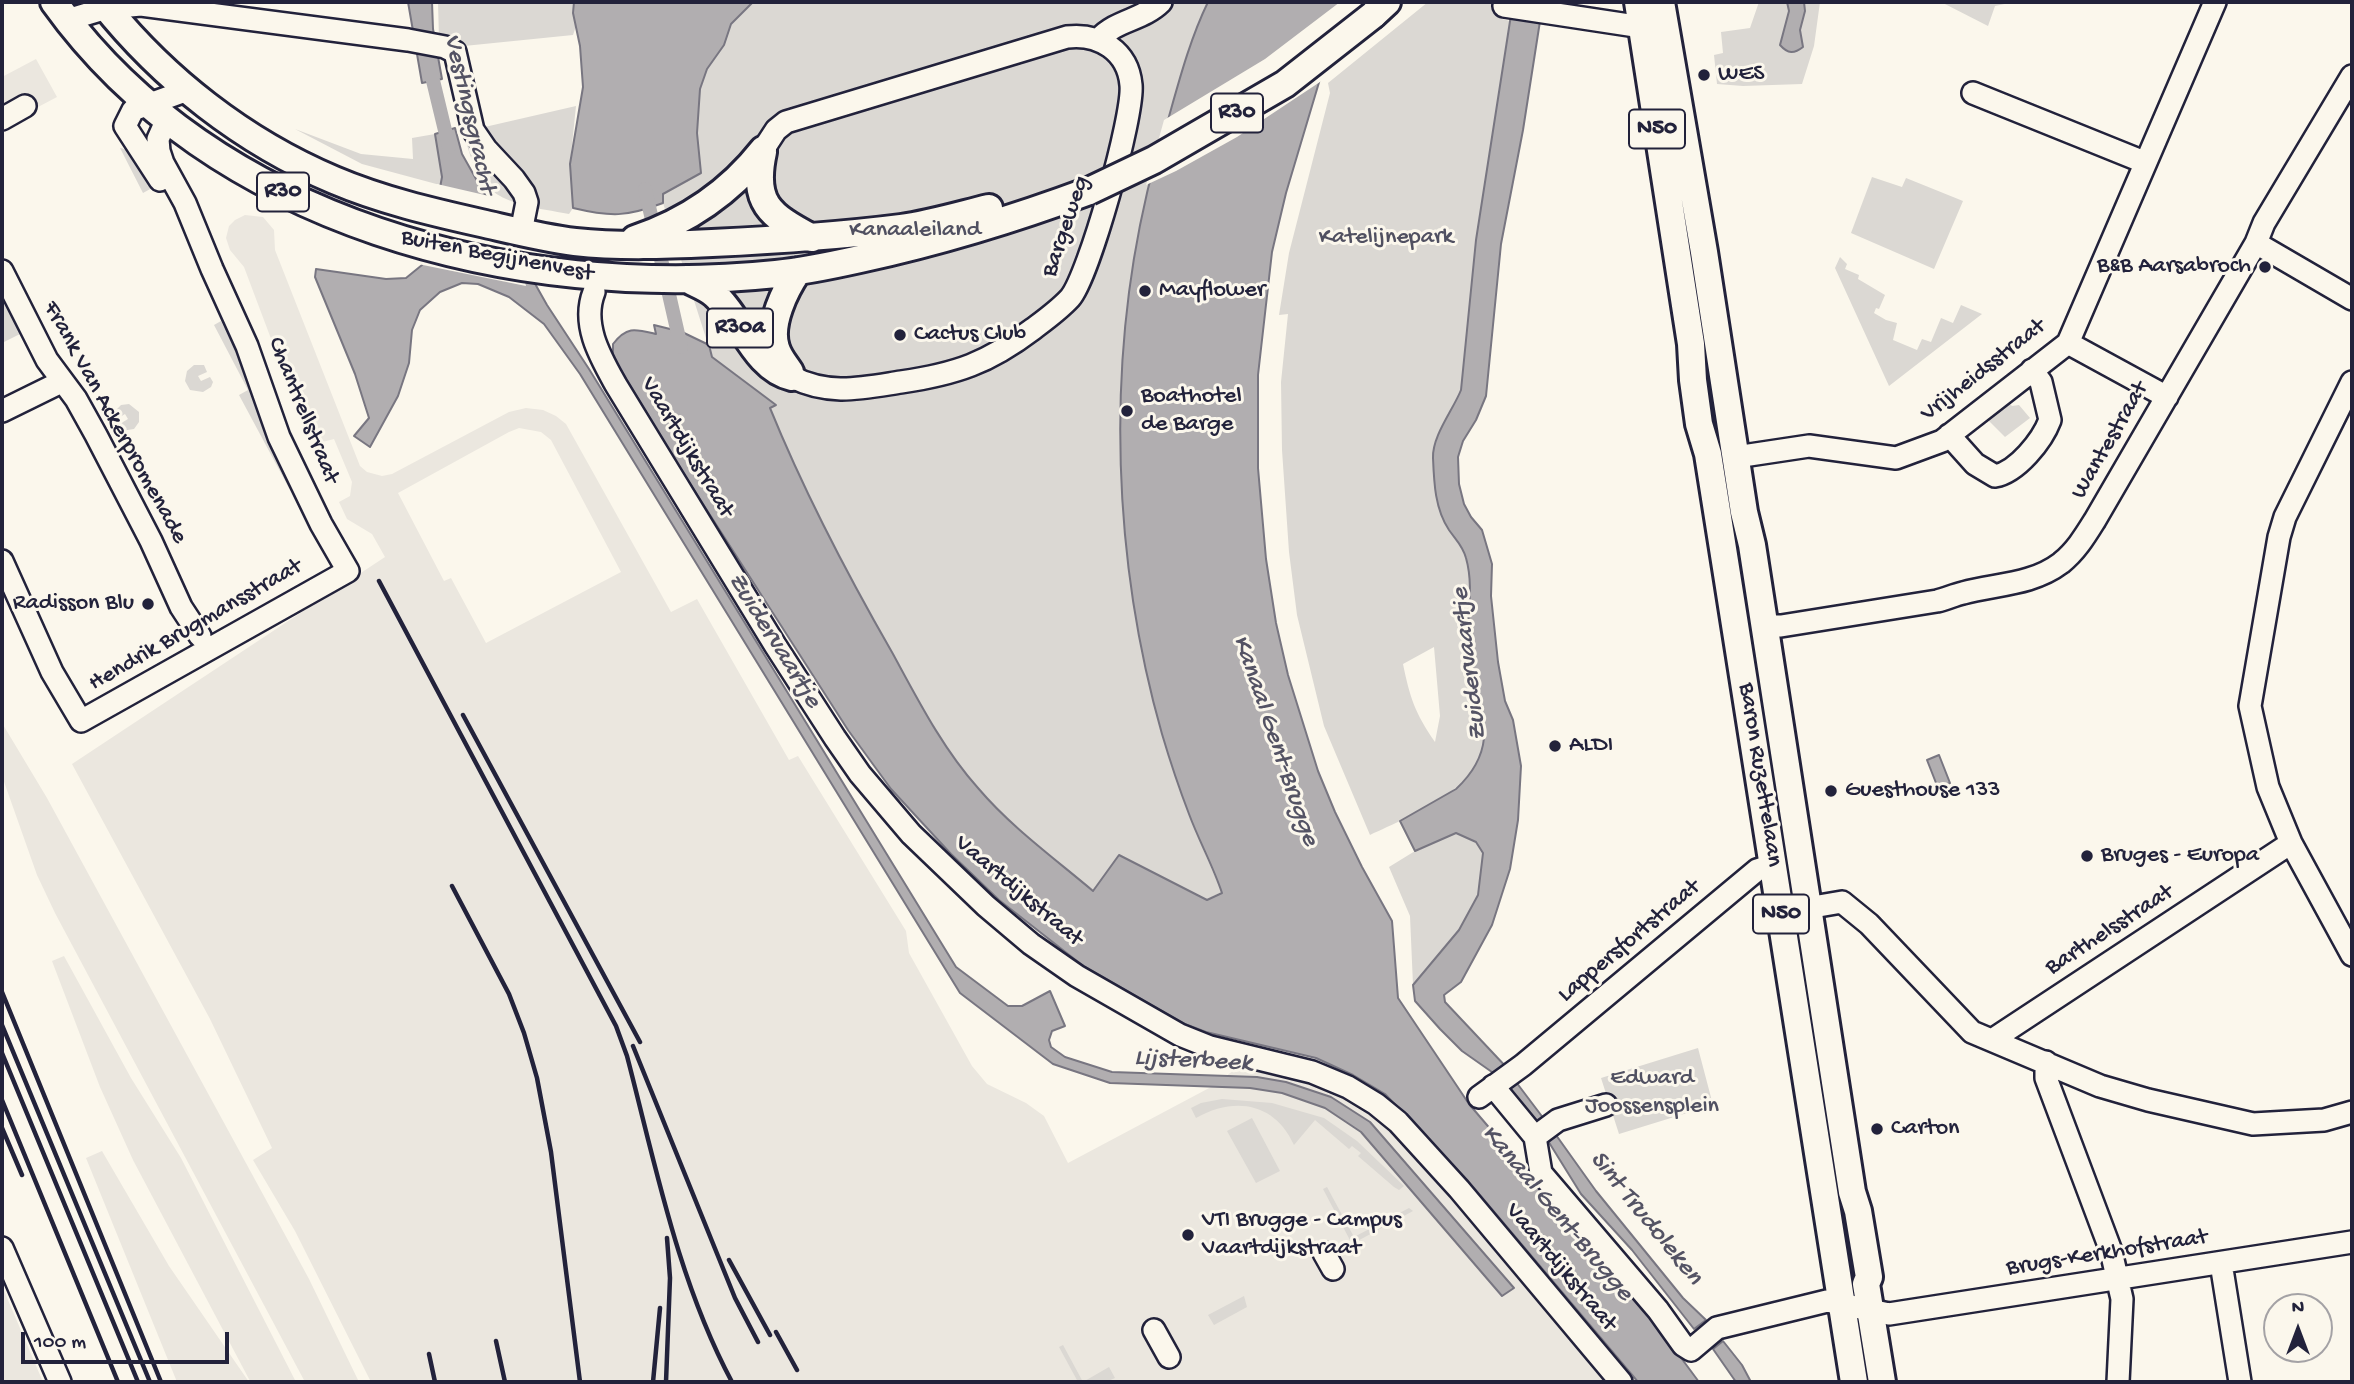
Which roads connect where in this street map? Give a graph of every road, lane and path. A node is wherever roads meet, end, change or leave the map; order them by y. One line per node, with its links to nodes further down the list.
1 (1160, 2): 9 (street)
2 (1661, 2): 37 (main road, Baron Ruzettelaan / N50)
3 (2215, 2): 17 (street, Vrijheidsstraat)
4 (104, 5): 7 (street); 11 (main road, Buiten Begijnenvest / R30); 19 (street)
5 (1373, 6): 18 (main road, R30)
6 (1504, 6): 8 (street)
7 (61, 11): 14 (main road, Buiten Begijnenvest / R30)
8 (1640, 14): 38 (main road, Baron Ruzettelaan / N50)
9 (1099, 39): 16 (street); 31 (street, Bargeweg / R30a)
10 (2352, 76): 22 (street, Wantestraat)
11 (188, 90): 14 (main road); 19 (main road, Buiten Begijnenvest / R30)
12 (1973, 93): 17 (street)
13 (25, 106): 15 (street)
14 (157, 111): 23 (street, Chantrellstraat); 23 (street, Chantrellstraat); 26 (main road, Buiten Begijnenvest / R30)
15 (2, 119)
16 (764, 150): 20 (main road); 21 (main road)
17 (2144, 162): 29 (street, Vrijheidsstraat)
18 (1091, 182): 21 (main road, R30); 25 (main road, R30)
19 (520, 225): 20 (main road, Buiten Begijnenvest / R30)
20 (673, 235): 21 (main road, R30)
21 (812, 238)
22 (2256, 243): 28 (street); 34 (street, Wantestraat)
23 (212, 269): 40 (street, Chantrellstraat)
24 (2, 271): 32 (street, Frank Van Ackerpromenade)
25 (798, 271): 26 (main road, R30); 31 (main road, R30a)
26 (687, 279): 31 (main road, R30a)
27 (594, 292): 62 (street, Vaartdijkstraat)
28 (2352, 299)
29 (2068, 343): 30 (street, Vrijheidsstraat); 34 (street)
30 (2032, 370): 36 (street, Vrijheidsstraat); 36 (street)
31 (792, 377)
32 (61, 382): 35 (street); 43 (street, Frank Van Ackerpromenade)
33 (2352, 382): 44 (street)
34 (2167, 397): 42 (street, Wantestraat)
35 (2, 411)
36 (1949, 435): 37 (street, Vrijheidsstraat)
37 (1736, 457): 38 (main road); 42 (main road, Baron Ruzettelaan / N50)
38 (1709, 464): 41 (main road, Baron Ruzettelaan / N50)
39 (2, 561): 40 (street, Hendrik Brugmansstraat)
40 (348, 571)
41 (1733, 611): 42 (main road); 45 (main road, Baron Ruzettelaan / N50)
42 (1763, 623): 46 (main road, Baron Ruzettelaan / N50)
43 (200, 636)
44 (2291, 843): 47 (street); 48 (street, Barthelsstraat)
45 (1773, 865): 52 (street, Lappersfortstraat); 57 (main road, Baron Ruzettelaan / N50)
46 (1807, 908): 48 (street); 58 (main road, Baron Ruzettelaan / N50)
47 (2352, 955)
48 (1992, 1040): 49 (street)
49 (2046, 1062): 51 (street); 56 (street)
50 (1606, 1105): 52 (street)
51 (2352, 1112)
52 (1542, 1131): 57 (street)
53 (2352, 1242): 55 (street, Brugs-Kerkhofstraat)
54 (2, 1248): 61 (street)
55 (2221, 1263): 56 (street, Brugs-Kerkhofstraat); 66 (street)
56 (2118, 1279): 58 (street, Brugs-Kerkhofstraat); 65 (street)
57 (1842, 1304): 58 (street); 63 (main road, Baron Ruzettelaan / N50)
58 (1870, 1310): 64 (main road, Baron Ruzettelaan / N50)
59 (1154, 1330): 60 (street)
60 (1169, 1357)
61 (60, 1382)
62 (1621, 1382)
63 (1854, 1382)
64 (1882, 1382)
65 (2118, 1382)
66 (2239, 1382)

